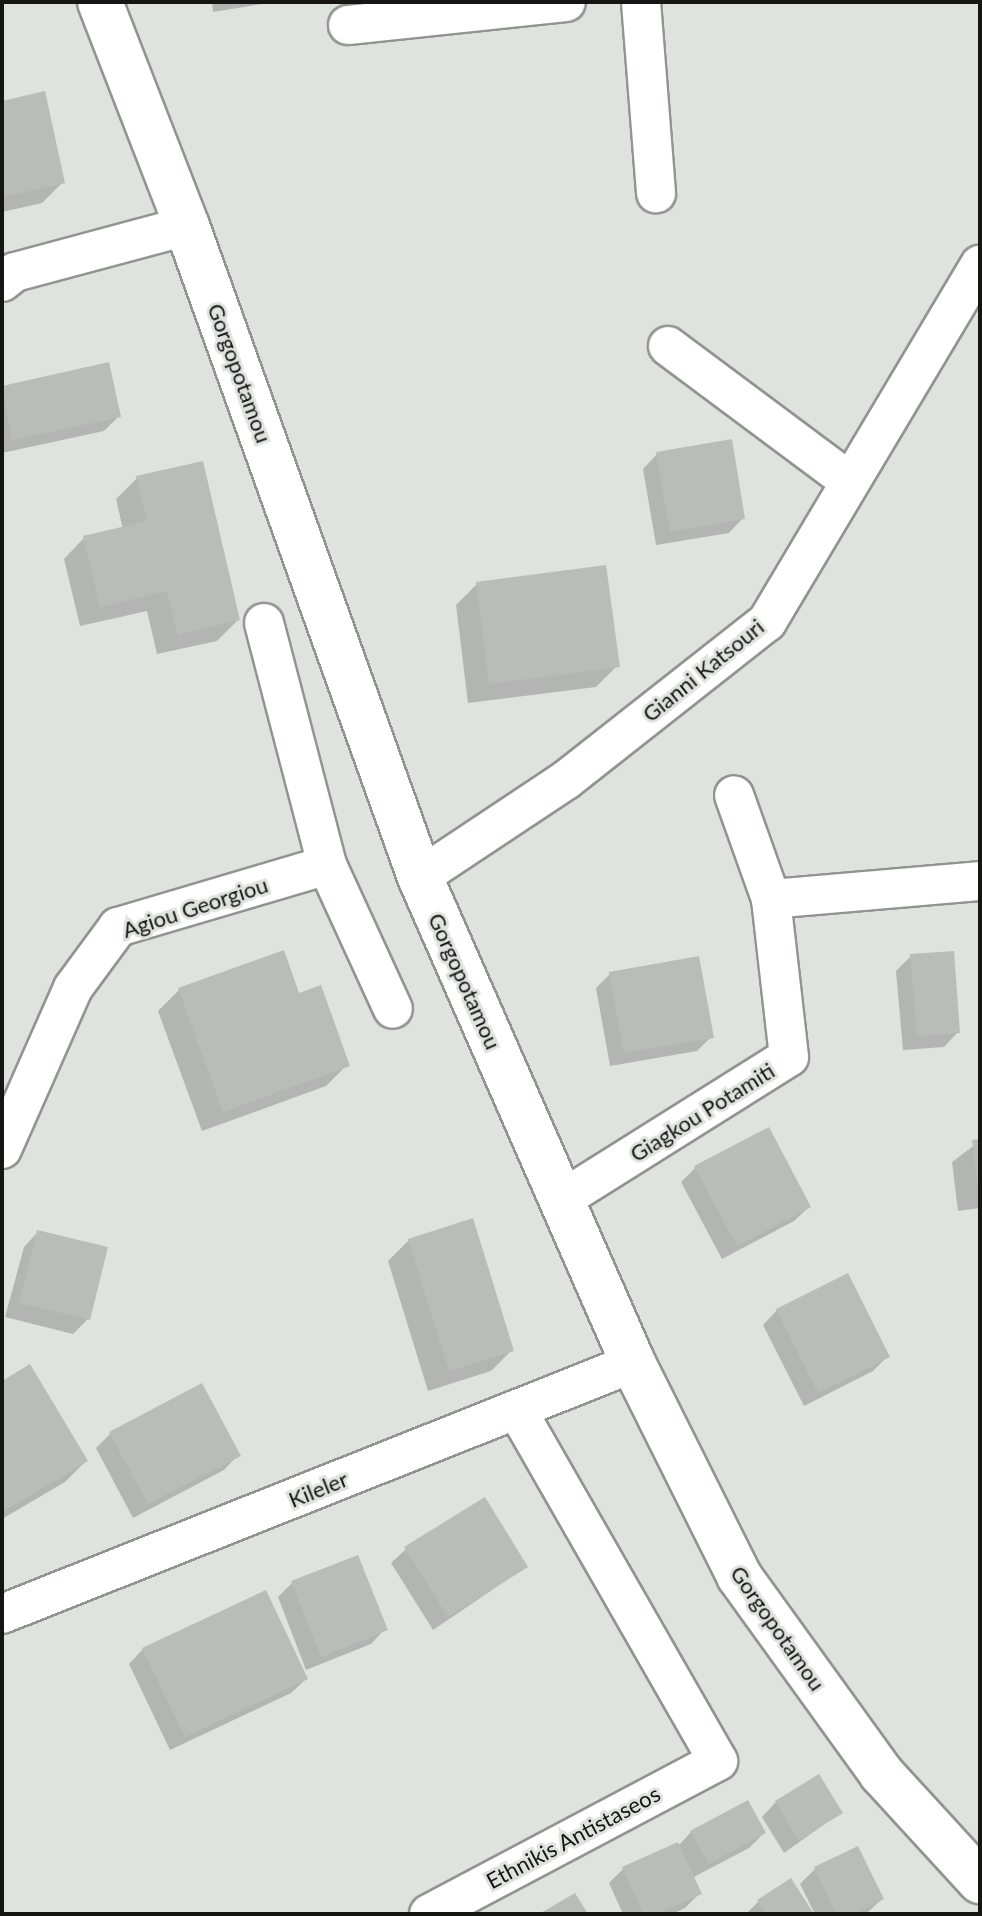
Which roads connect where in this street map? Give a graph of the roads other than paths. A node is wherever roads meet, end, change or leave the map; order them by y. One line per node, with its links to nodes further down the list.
1 (100, 2): 6 (street, Gorgopotamou)
2 (566, 2): 4 (street)
3 (641, 2): 5 (street)
4 (348, 25)
5 (656, 193)
6 (187, 226): 8 (street); 15 (street, Gorgopotamou)
7 (980, 265): 9 (street, Gianni Katsouri)
8 (2, 282)
9 (964, 318): 11 (street, Gianni Katsouri)
10 (668, 346): 11 (street)
11 (849, 481): 15 (street, Gianni Katsouri)
12 (264, 623): 14 (street)
13 (734, 795): 17 (street, Giagkou Potamiti)
14 (327, 865): 18 (street); 19 (street, Agiou Georgiou)
15 (420, 877): 20 (street, Gorgopotamou)
16 (980, 881): 17 (street)
17 (771, 899): 20 (street, Giagkou Potamiti)
18 (393, 1009)
19 (2, 1149)
20 (561, 1200): 21 (street, Gorgopotamou)
21 (633, 1363): 22 (street, Kileler); 24 (street, Gorgopotamou)
22 (517, 1410): 23 (street, Kileler); 25 (street, Ethnikis Antistaseos)
23 (2, 1614)
24 (980, 1881)
25 (429, 1914)

